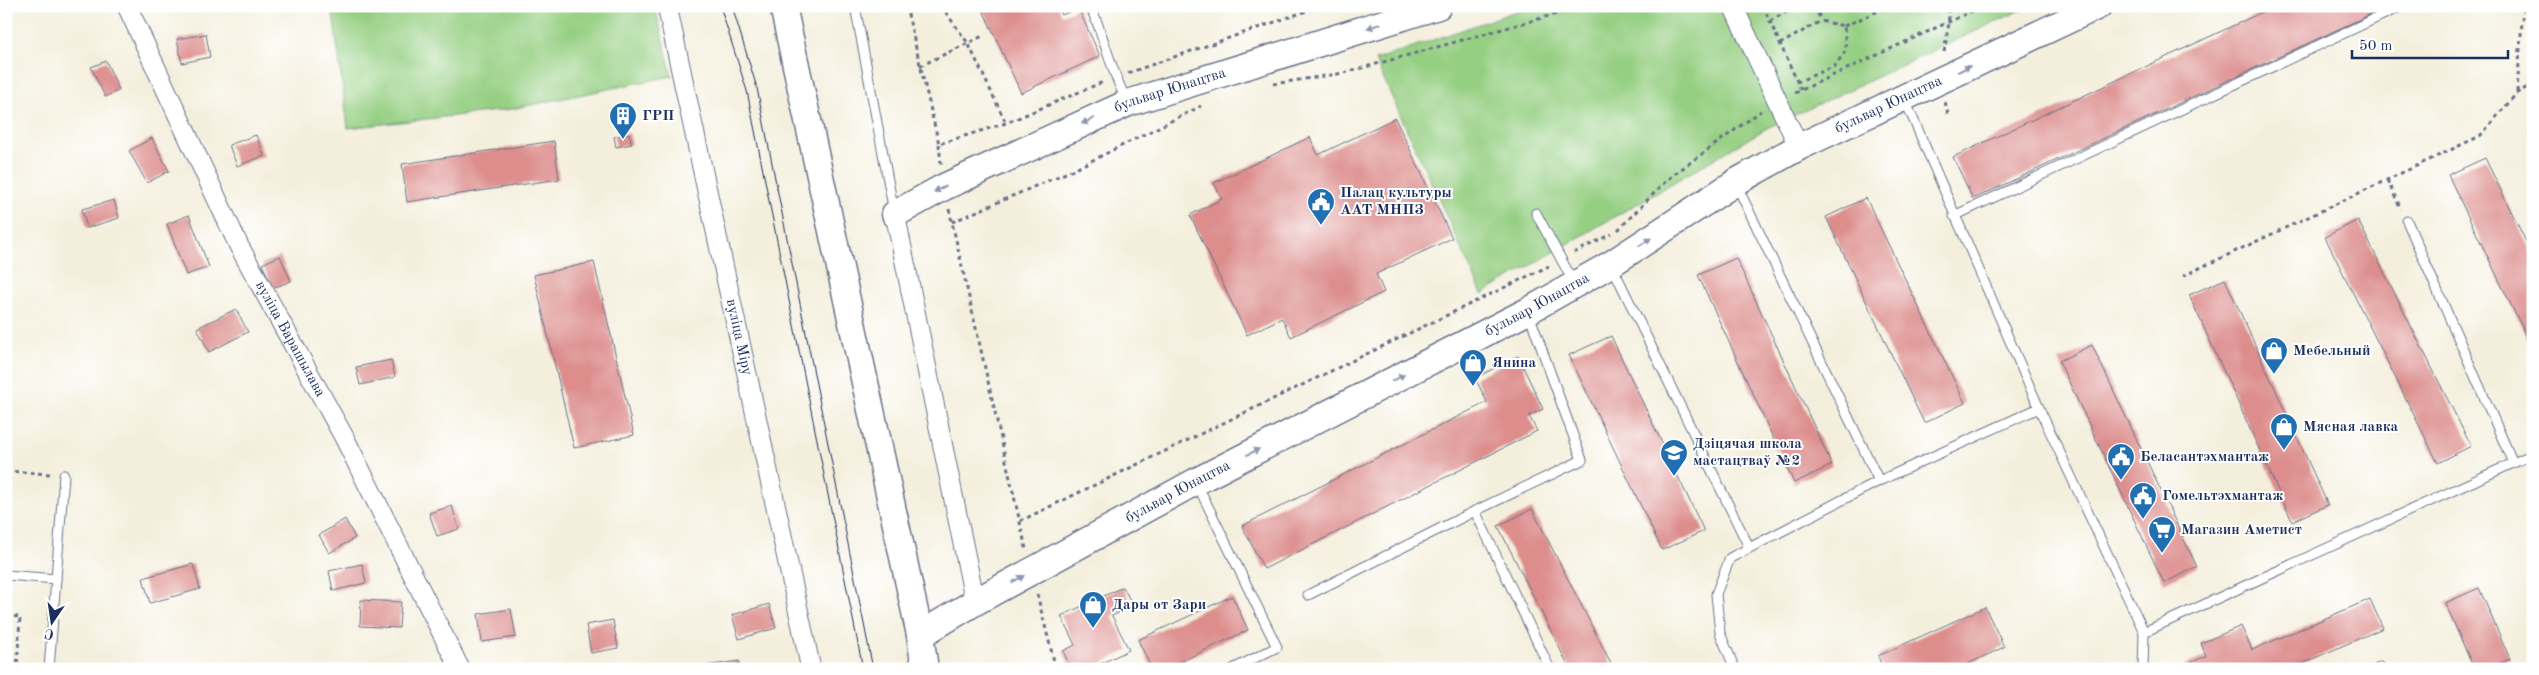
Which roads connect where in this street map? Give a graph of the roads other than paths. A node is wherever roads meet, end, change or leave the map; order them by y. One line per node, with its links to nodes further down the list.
1 (126, 6): 36 (street, вуліца Варашылава)
2 (667, 6): 37 (street, вуліца Міру)
3 (783, 6): 34 (street)
4 (855, 6): 15 (lane)
5 (1090, 6): 11 (lane)
6 (1438, 6): 11 (street, бульвар Юнацтва, one-way to 11)
7 (1733, 6): 12 (street)
8 (2098, 6): 10 (street, бульвар Юнацтва, one-way to 8)
9 (2402, 6): 16 (lane)
10 (1904, 97): 12 (street, бульвар Юнацтва); 16 (lane)
11 (1128, 103): 15 (street, бульвар Юнацтва, one-way to 15)
12 (1799, 147): 13 (street, бульвар Юнацтва)
13 (1736, 182): 18 (street, бульвар Юнацтва, one-way to 13); 25 (lane)
14 (1536, 213): 19 (lane)
15 (895, 214): 32 (street)
16 (1954, 216): 21 (lane)
17 (2407, 221): 23 (lane)
18 (1611, 264): 19 (street, бульвар Юнацтва); 28 (lane)
19 (1575, 284): 20 (street, бульвар Юнацтва)
20 (1528, 312): 26 (street, бульвар Юнацтва, one-way to 20); 27 (lane)
21 (2039, 408): 25 (lane); 33 (lane)
22 (2533, 454): 23 (lane)
23 (2513, 463): 33 (lane)
24 (64, 475): 30 (lane)
25 (1879, 481): 28 (lane)
26 (1195, 482): 32 (street, бульвар Юнацтва, one-way to 26); 39 (lane)
27 (1475, 511): 31 (lane); 40 (lane)
28 (1749, 547): 41 (lane)
29 (6, 575): 30 (lane)
30 (56, 579): 35 (lane)
31 (1308, 595)
32 (975, 602): 34 (street, бульвар Юнацтва)
33 (2144, 632): 42 (lane)
34 (920, 635): 38 (street)
35 (49, 669)
36 (460, 669)
37 (811, 669)
38 (925, 669)
39 (1232, 669)
40 (1550, 669)
41 (1735, 669)
42 (2143, 669)

